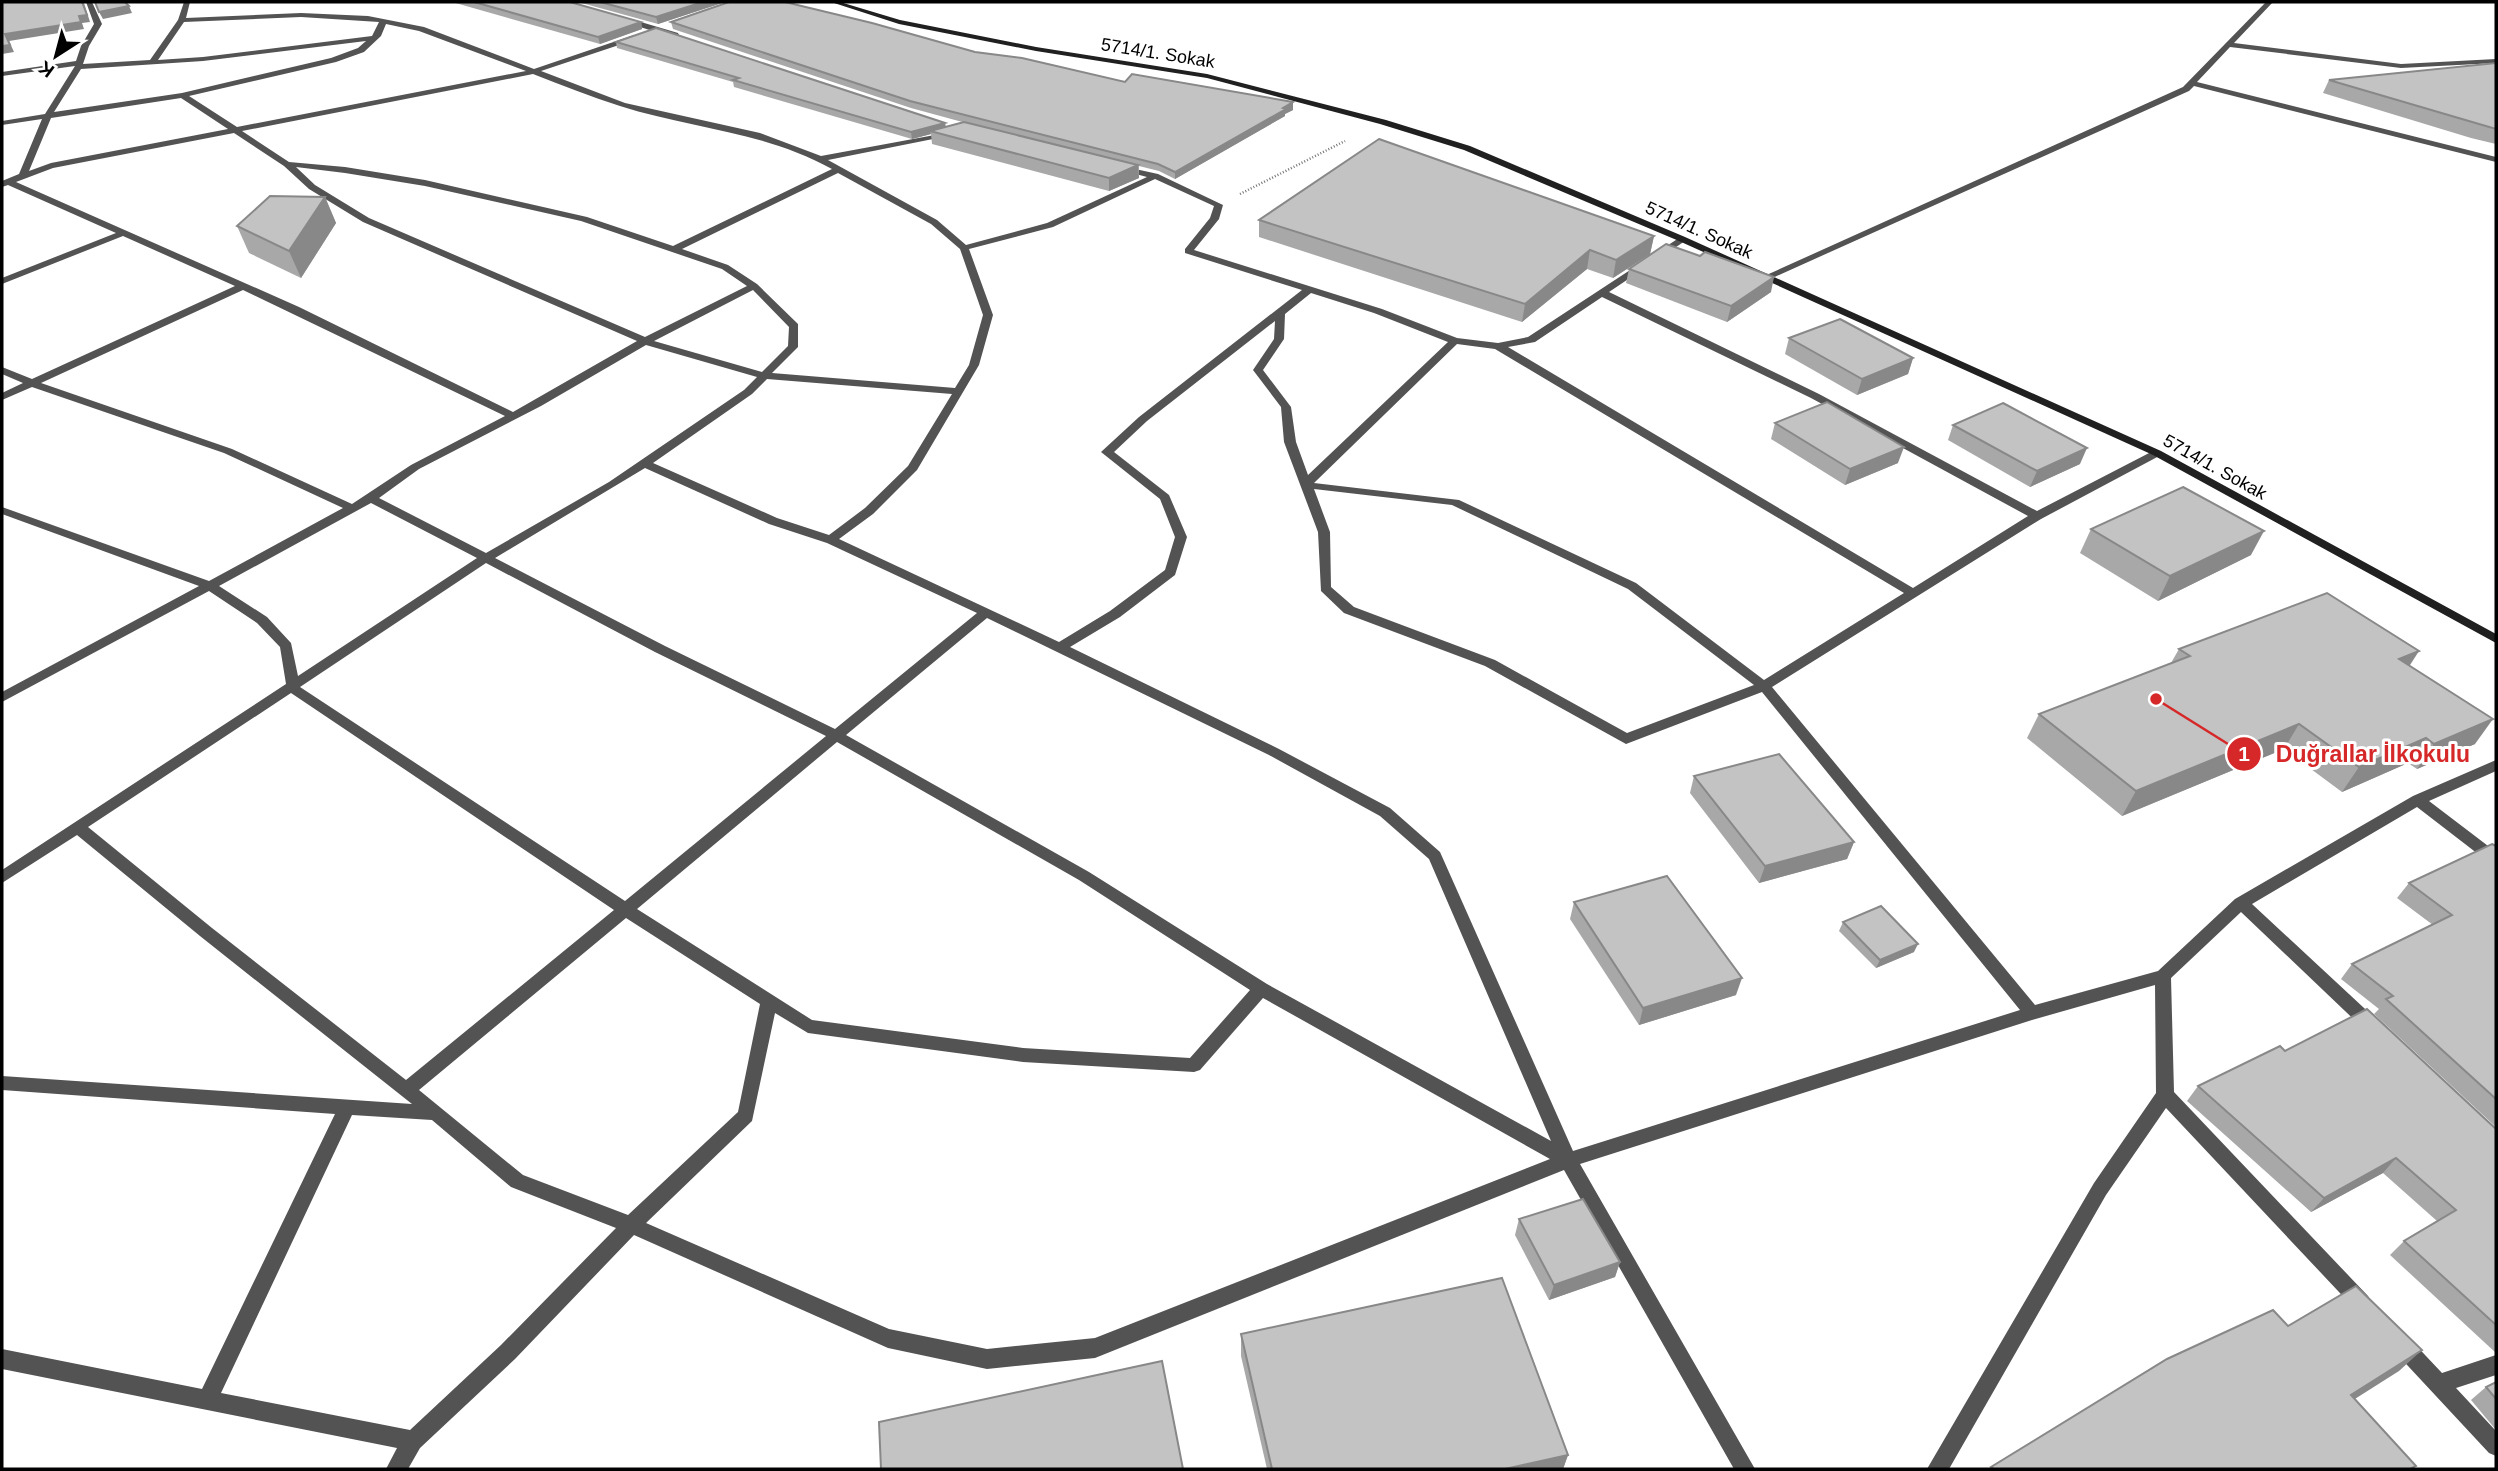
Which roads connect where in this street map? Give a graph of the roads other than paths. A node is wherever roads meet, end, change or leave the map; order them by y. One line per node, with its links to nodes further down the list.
1 (89, 2): 15 (street)
2 (187, 2): 6 (street)
3 (834, 2): 33 (main road, 5714/1. Sokak)
4 (2270, 2): 12 (street)
5 (610, 15): 9 (street)
6 (182, 20): 7 (street); 14 (street)
7 (383, 21): 10 (street); 16 (street)
8 (669, 25): 9 (street)
9 (657, 29): 11 (street); 16 (street)
10 (374, 38): 14 (street); 19 (street)
11 (684, 38)
12 (2229, 45): 13 (street); 18 (street)
13 (2496, 61)
14 (152, 63): 15 (street)
15 (79, 65): 17 (street); 20 (street)
16 (532, 72): 23 (street); 24 (street)
17 (2, 74)
18 (2192, 83): 25 (street); 36 (street)
19 (182, 95): 20 (street); 23 (street)
20 (48, 116): 21 (street); 30 (street)
21 (2, 123)
22 (943, 123): 24 (street)
23 (234, 129): 26 (street); 30 (street)
24 (820, 159): 28 (street)
25 (2496, 160)
26 (287, 164): 35 (street); 43 (street)
27 (1115, 166): 29 (street)
28 (839, 169): 34 (street); 35 (street)
29 (1155, 176): 34 (street); 40 (street)
30 (22, 177): 31 (street)
31 (4, 182): 32 (street)
32 (123, 233): 37 (street); 38 (street)
33 (1682, 239): 36 (main road, 5714/1. Sokak); 41 (street)
34 (964, 248): 49 (street)
35 (675, 249): 39 (street)
36 (1767, 277): 52 (main road, 5714/1. Sokak)
37 (2, 281)
38 (243, 286): 48 (street); 51 (street)
39 (754, 286): 43 (street); 47 (street)
40 (1310, 289): 42 (street); 44 (street)
41 (1602, 293): 45 (street); 58 (street)
42 (1280, 314): 54 (street); 65 (street)
43 (645, 341): 47 (street); 51 (street)
44 (1455, 341): 45 (street); 54 (street)
45 (1498, 346): 62 (street)
46 (2, 370): 48 (street)
47 (764, 376): 49 (street); 53 (street)
48 (31, 383): 50 (street); 56 (street)
49 (959, 391): 59 (street)
50 (2, 397)
51 (513, 416): 55 (street)
52 (2157, 453): 58 (street); 64 (main road, 5714/1. Sokak)
53 (645, 463): 59 (street); 60 (street)
54 (1305, 485): 66 (street); 66 (street)
55 (371, 498): 56 (street); 60 (street)
56 (352, 508): 61 (street)
57 (2, 510): 61 (street)
58 (2037, 516): 62 (street)
59 (831, 540): 63 (street)
60 (486, 558): 67 (street); 69 (street)
61 (209, 585): 67 (street); 68 (street)
62 (1912, 592): 66 (street)
63 (986, 612): 65 (street); 69 (street)
64 (2496, 639)
65 (1060, 647): 87 (street)
66 (1764, 686): 80 (street)
67 (293, 688): 72 (street); 76 (street)
68 (2, 698)
69 (836, 735): 76 (street); 78 (street)
70 (2496, 765): 71 (street)
71 (2418, 800): 73 (street); 75 (street)
72 (78, 827): 74 (street); 83 (street)
73 (2496, 860)
74 (2, 877)
75 (2241, 903): 77 (street); 81 (street)
76 (625, 909): 79 (street); 83 (street)
77 (2163, 976): 80 (street); 84 (street)
78 (1261, 989): 79 (street); 87 (street)
79 (769, 1001): 88 (street)
80 (2032, 1013): 87 (street)
81 (2384, 1036)
82 (2, 1083): 85 (street)
83 (406, 1090): 86 (street)
84 (2165, 1095): 89 (street); 99 (street)
85 (347, 1107): 86 (street); 94 (street)
86 (436, 1113): 88 (street)
87 (1568, 1160): 88 (street); 98 (street)
88 (631, 1224): 95 (street)
89 (2372, 1314)
90 (2391, 1334): 93 (street)
91 (2, 1359): 94 (street)
92 (2496, 1365): 93 (street)
93 (2438, 1384): 96 (street)
94 (207, 1399): 95 (street)
95 (413, 1441): 97 (street)
96 (2496, 1446)
97 (396, 1469)
98 (1745, 1469)
99 (1937, 1469)

